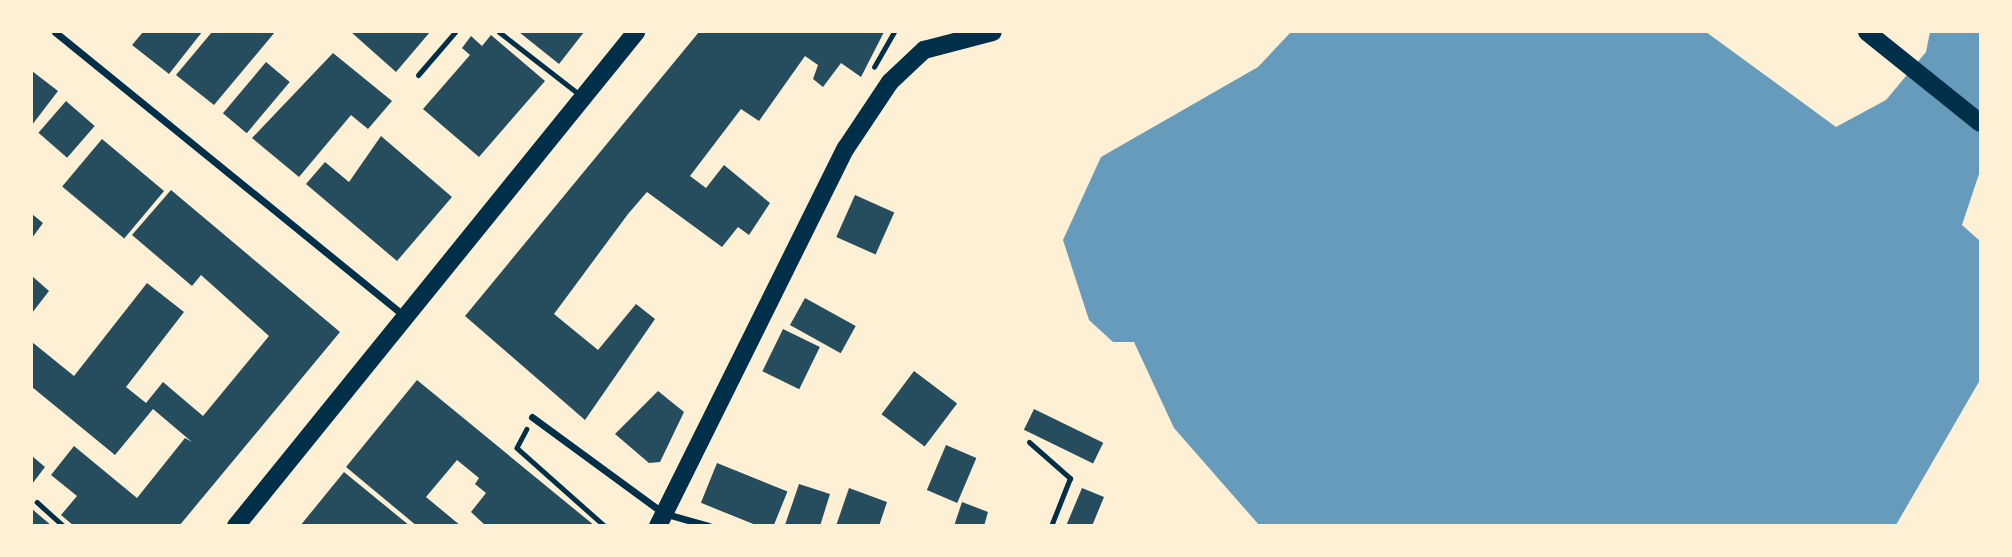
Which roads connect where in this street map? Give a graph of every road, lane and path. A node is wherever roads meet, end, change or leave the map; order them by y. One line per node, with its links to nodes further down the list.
1 (55, 32): 13 (street)
2 (455, 32): 10 (lane)
3 (499, 32): 11 (lane)
4 (636, 32): 11 (main road)
5 (894, 32): 9 (path)
6 (993, 32): 8 (main road)
7 (1867, 32): 12 (main road)
8 (963, 35): 17 (main road)
9 (872, 70)
10 (418, 75)
11 (582, 97): 13 (main road)
12 (1980, 123)
13 (406, 316): 19 (main road)
14 (532, 418): 17 (street); 20 (path)
15 (1029, 442): 22 (lane)
16 (37, 502): 18 (path)
17 (660, 519): 21 (street)
18 (64, 526)
19 (236, 526)
20 (605, 526)
21 (709, 526)
22 (1051, 526)

